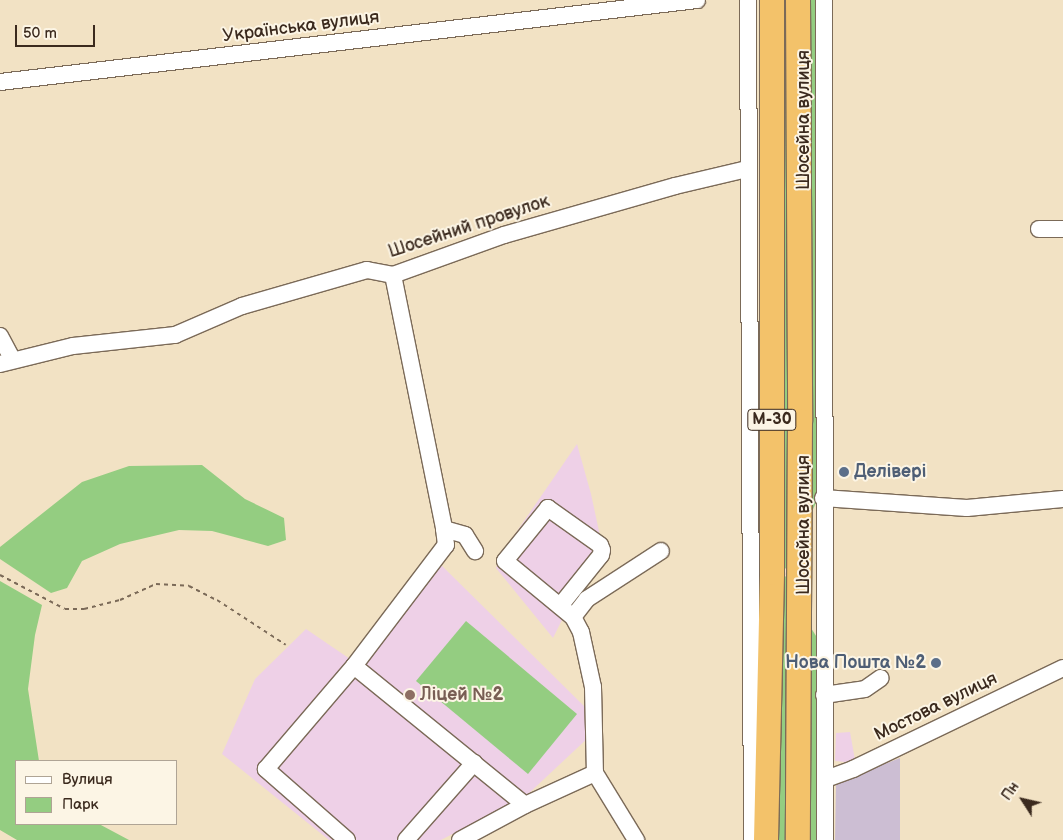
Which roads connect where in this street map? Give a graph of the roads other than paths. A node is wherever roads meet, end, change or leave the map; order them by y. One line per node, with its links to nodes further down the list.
1 (697, 0): 6 (street, Українська вулиця)
2 (748, 0): 7 (street)
3 (772, 0): 32 (highway, М-30)
4 (798, 0): 33 (highway, М-30)
5 (824, 0): 13 (street, Шосейна вулиця)
6 (0, 82)
7 (747, 169): 10 (street, Шосейний провулок); 31 (street)
8 (1039, 229): 9 (street)
9 (1063, 229)
10 (394, 275): 12 (street, Шосейний провулок); 15 (street)
11 (0, 336): 12 (street)
12 (7, 362)
13 (823, 498): 14 (street); 22 (street, Шосейна вулиця)
14 (1063, 499)
15 (444, 529): 16 (street); 19 (street)
16 (474, 551)
17 (661, 551): 18 (street)
18 (566, 611): 18 (street); 24 (street)
19 (354, 666): 23 (street); 27 (street)
20 (1063, 668): 25 (street, Мостова вулиця)
21 (881, 678): 22 (street)
22 (824, 695): 25 (street, Шосейна вулиця)
23 (474, 763): 26 (street); 28 (street)
24 (595, 773): 26 (street); 30 (street)
25 (826, 779): 34 (street, Шосейна вулиця)
26 (525, 805): 29 (street)
27 (347, 840)
28 (406, 840)
29 (460, 840)
30 (636, 840)
31 (752, 840)
32 (766, 840)
33 (798, 840)
34 (825, 840)

